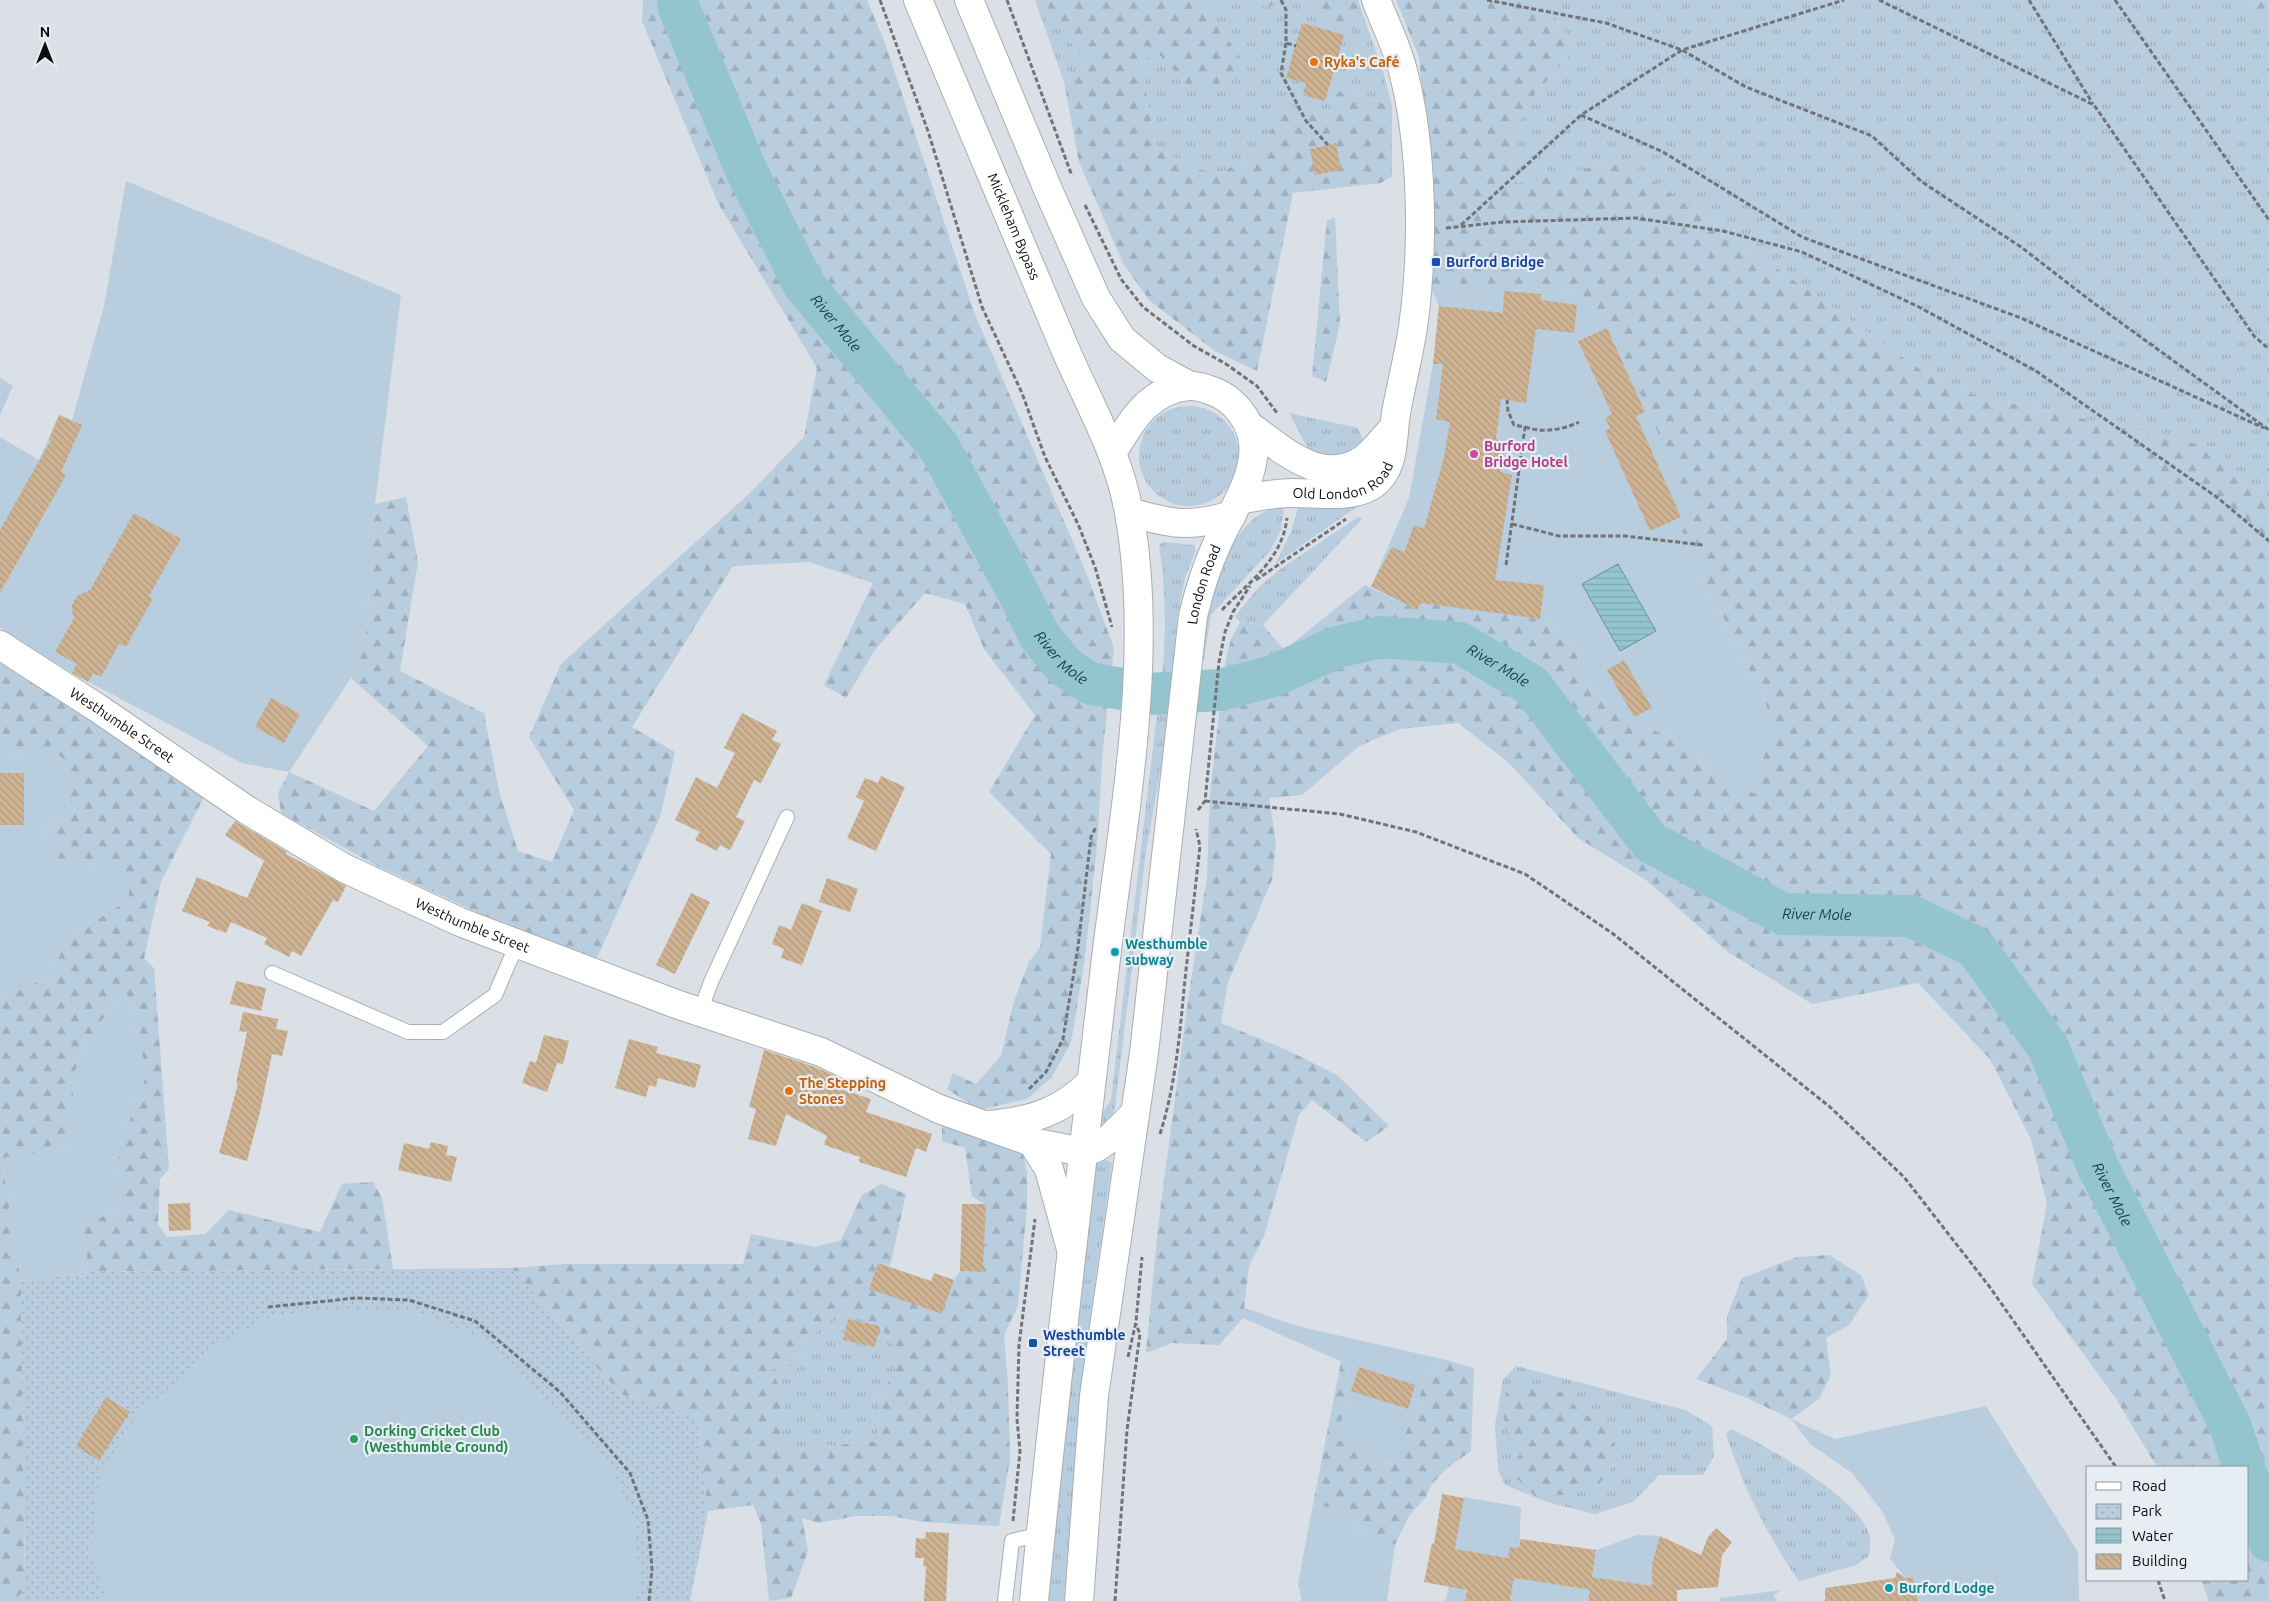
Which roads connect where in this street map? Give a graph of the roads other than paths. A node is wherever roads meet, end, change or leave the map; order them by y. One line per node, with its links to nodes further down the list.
1 (918, 0): 7 (main road, Mickleham Bypass)
2 (970, 0): 4 (main road)
3 (1376, 0): 6 (main road)
4 (1190, 386): 5 (main road); 7 (main road)
5 (1251, 427): 6 (main road, Old London Road); 8 (main road)
6 (1393, 428): 8 (main road, Old London Road)
7 (1112, 453): 9 (main road)
8 (1235, 508): 9 (main road); 16 (main road, London Road)
9 (1129, 512): 15 (main road)
10 (0, 645): 12 (main road, Westhumble Street)
11 (787, 817): 14 (lane)
12 (516, 944): 13 (lane); 14 (main road, Westhumble Street)
13 (272, 974)
14 (700, 1012): 17 (main road, Westhumble Street)
15 (1092, 1082): 17 (main road, Westhumble Street); 19 (main road)
16 (1134, 1114): 19 (main road); 24 (main road)
17 (985, 1125): 18 (main road, Westhumble Street)
18 (1032, 1142): 19 (main road, Westhumble Street); 20 (main road)
19 (1083, 1152): 20 (main road)
20 (1071, 1249): 21 (main road)
21 (1041, 1534): 22 (lane); 23 (main road)
22 (1005, 1601)
23 (1034, 1601)
24 (1079, 1601)

